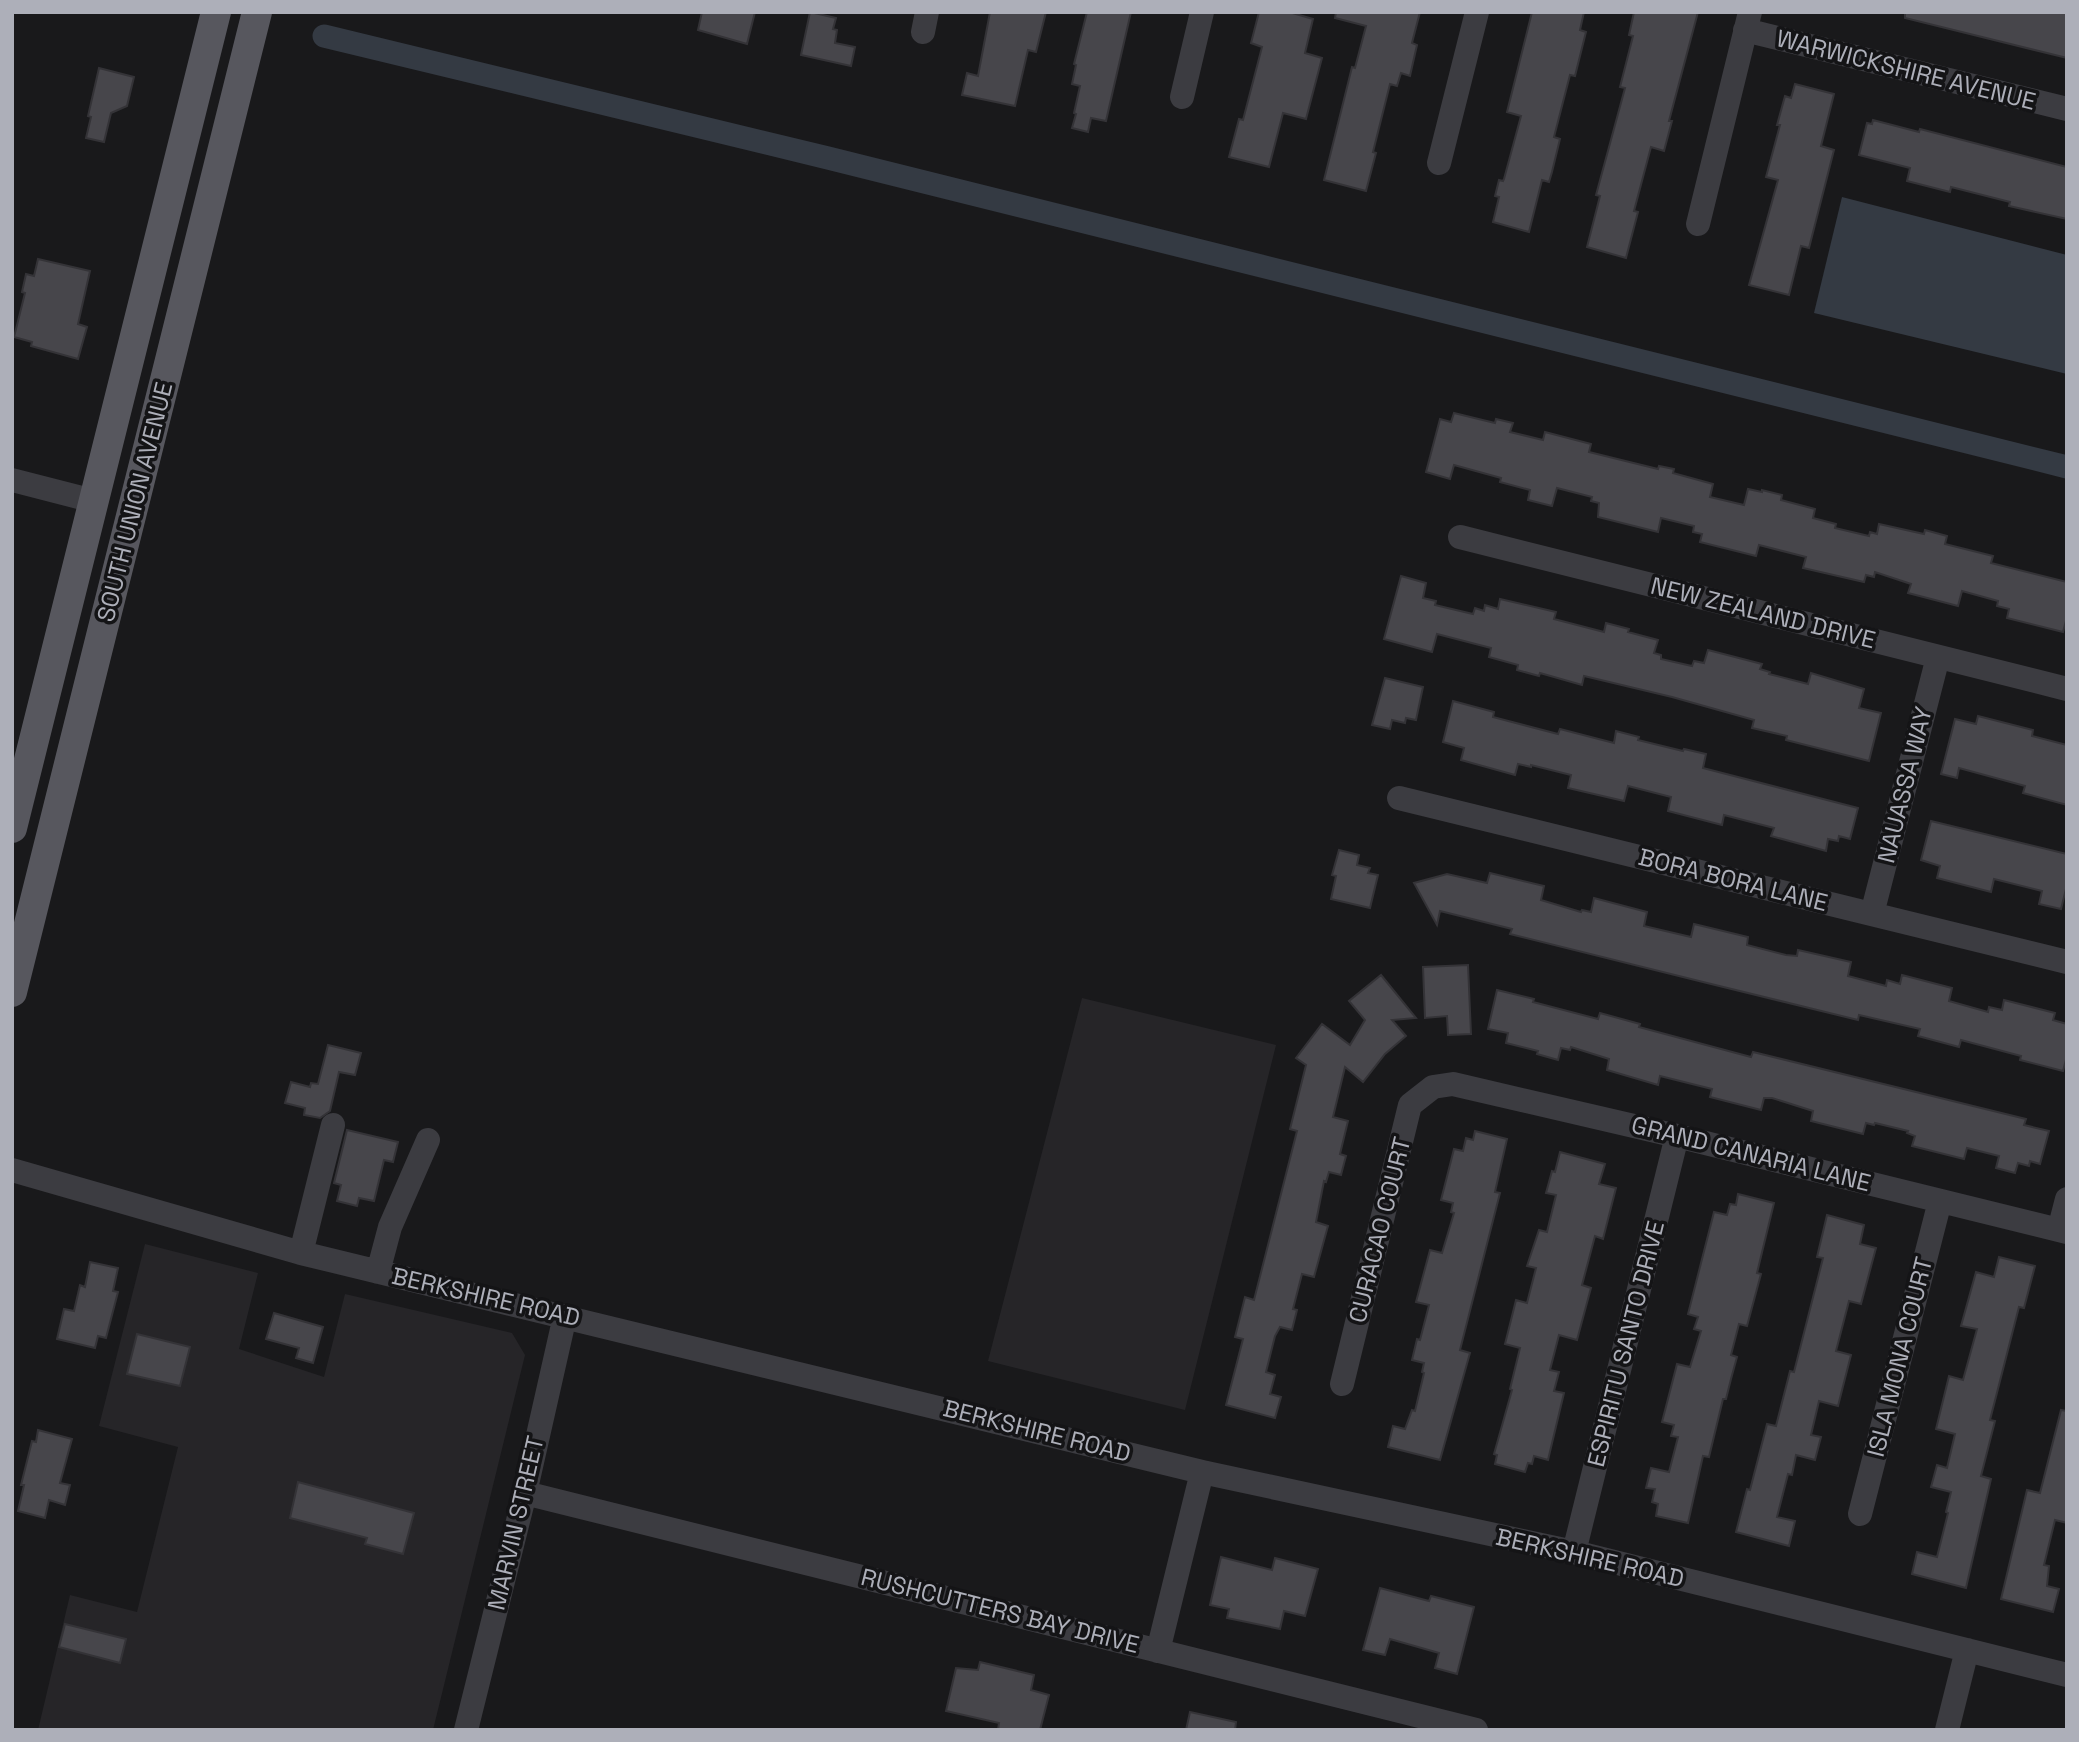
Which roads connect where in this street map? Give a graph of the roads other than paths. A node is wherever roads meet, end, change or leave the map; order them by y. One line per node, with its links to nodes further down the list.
1 (216, 12): 11 (main road, SOUTH UNION AVENUE)
2 (257, 12): 19 (main road, SOUTH UNION AVENUE)
3 (1202, 12): 6 (street)
4 (1476, 12): 8 (street)
5 (1748, 21): 7 (street, WARWICKSHIRE AVENUE); 9 (street)
6 (1182, 97)
7 (2067, 109)
8 (1439, 163)
9 (1698, 224)
10 (12, 480): 11 (street)
11 (94, 501): 16 (main road, SOUTH UNION AVENUE)
12 (1460, 537): 13 (street, NEW ZEALAND DRIVE)
13 (1938, 657): 14 (street, NEW ZEALAND DRIVE); 17 (street, NAUASSA WAY)
14 (2067, 689)
15 (1399, 797): 17 (street, BORA BORA LANE)
16 (12, 828)
17 (1872, 914): 18 (street, BORA BORA LANE)
18 (2067, 962)
19 (12, 992)
20 (1433, 1087): 22 (street, GRAND CANARIA LANE); 31 (street, CURACAO COURT)
21 (333, 1125): 28 (street)
22 (1677, 1136): 26 (street, GRAND CANARIA LANE); 35 (street, ESPIRITU SANTO DRIVE)
23 (428, 1140): 29 (street)
24 (12, 1170): 28 (street, BERKSHIRE ROAD)
25 (2067, 1199): 27 (street)
26 (1940, 1201): 27 (street, GRAND CANARIA LANE); 34 (street, ISLA MONA COURT)
27 (2063, 1231)
28 (301, 1253): 29 (street, BERKSHIRE ROAD)
29 (379, 1272): 30 (street, BERKSHIRE ROAD)
30 (565, 1316): 32 (street, BERKSHIRE ROAD); 33 (street, MARVIN STREET)
31 (1342, 1384)
32 (1202, 1472): 35 (street, BERKSHIRE ROAD); 37 (street)
33 (525, 1493): 37 (street, RUSHCUTTERS BAY DRIVE); 40 (street, MARVIN STREET)
34 (1860, 1514)
35 (1574, 1552): 36 (street, BERKSHIRE ROAD)
36 (1967, 1650): 38 (street, BERKSHIRE ROAD); 42 (street)
37 (1158, 1651): 39 (street, RUSHCUTTERS BAY DRIVE)
38 (2067, 1675)
39 (1415, 1722): 41 (street, RUSHCUTTERS BAY DRIVE)
40 (466, 1730)
41 (1476, 1730)
42 (1947, 1730)

